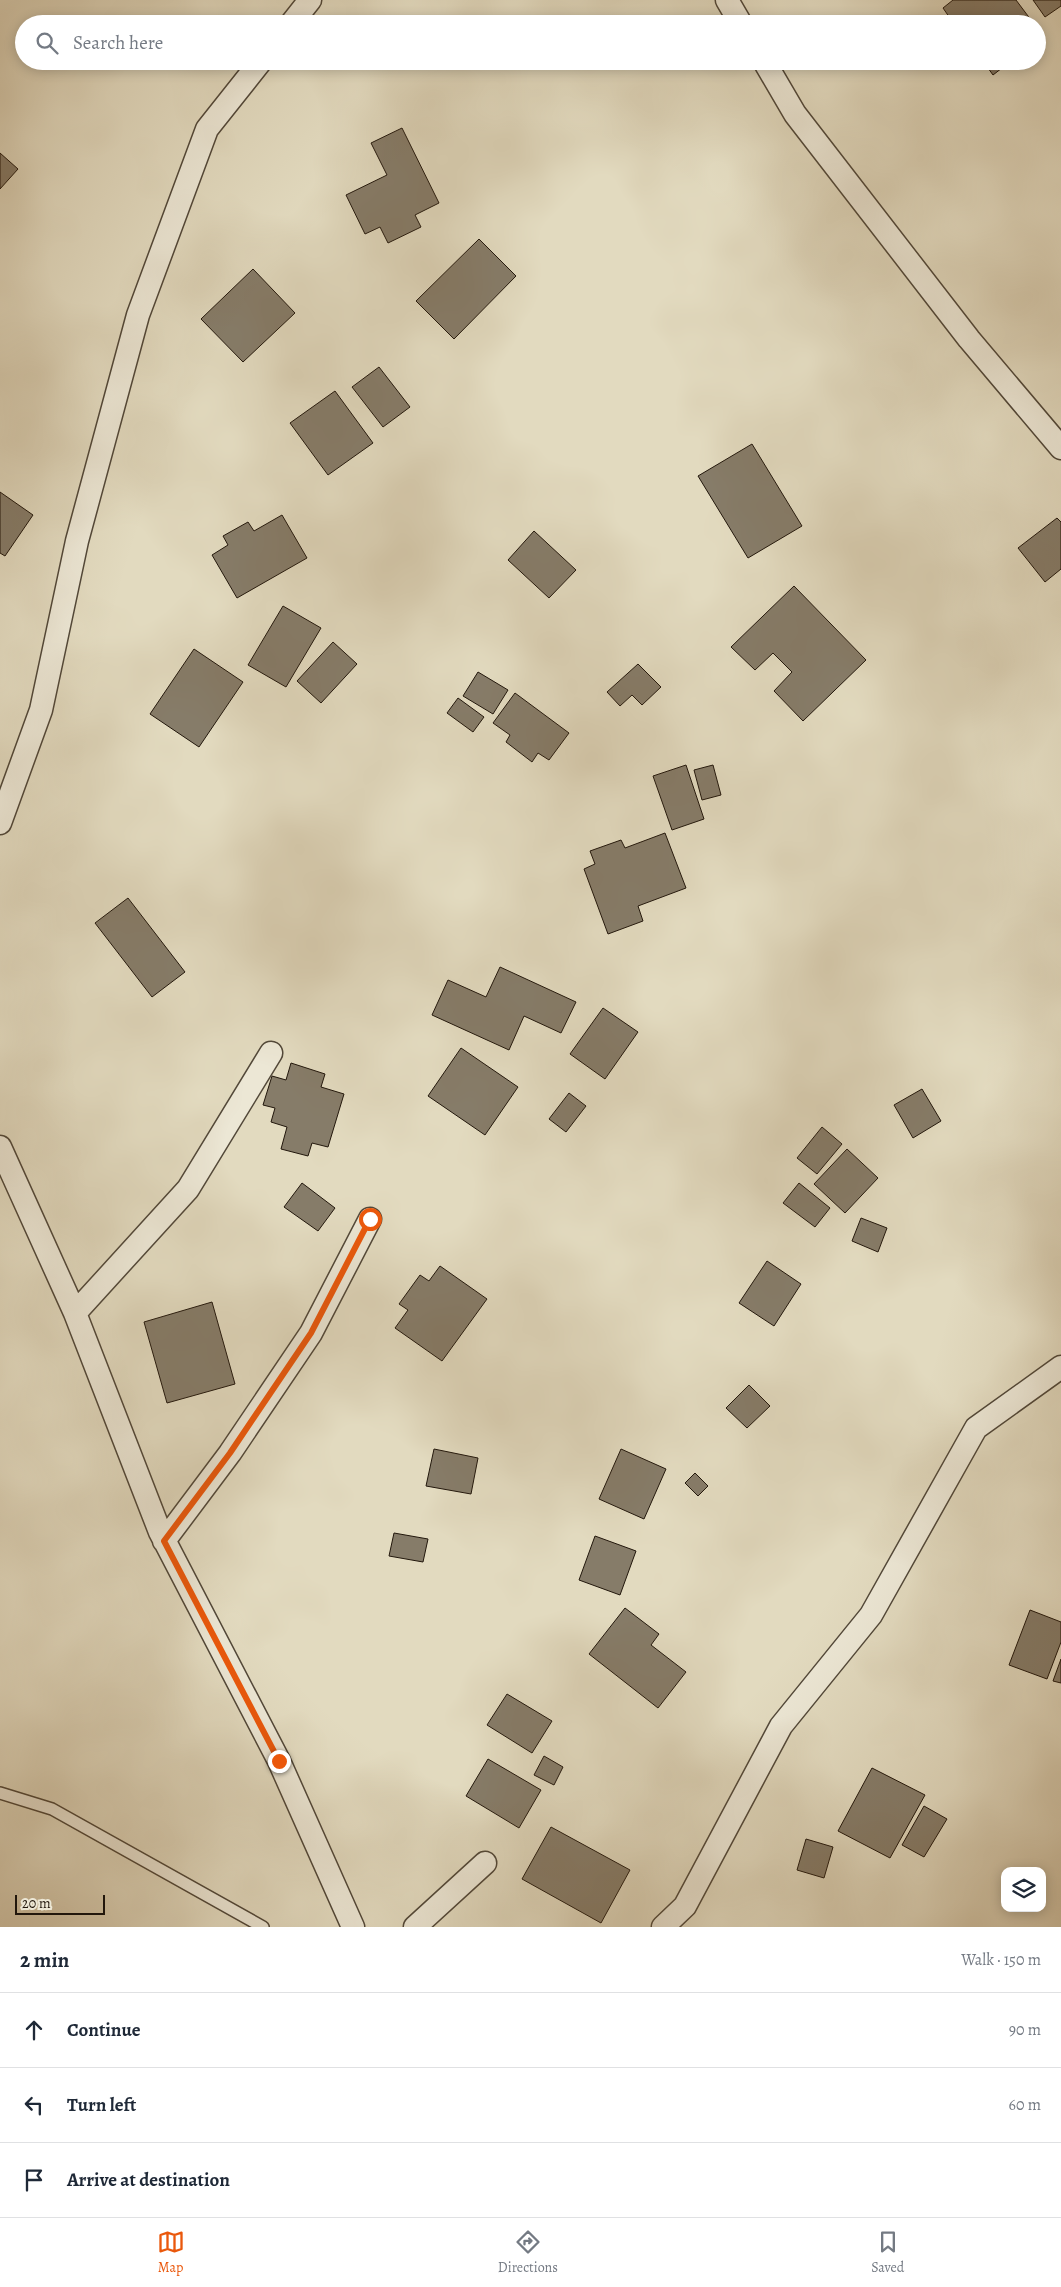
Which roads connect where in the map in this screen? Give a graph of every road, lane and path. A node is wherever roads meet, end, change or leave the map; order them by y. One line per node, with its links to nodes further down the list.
1 (310, 0): 3 (street)
2 (727, 0): 4 (street)
3 (298, 15)
4 (736, 15)
5 (254, 70): 8 (street)
6 (769, 70): 7 (street)
7 (1061, 448)
8 (0, 823)
9 (271, 1053): 12 (street)
10 (0, 1147): 12 (street)
11 (370, 1219): 14 (street)
12 (75, 1313): 14 (street)
13 (1061, 1367): 20 (street)
14 (164, 1541): 18 (street)
15 (0, 1793): 17 (lane)
16 (485, 1863): 19 (street)
17 (263, 1927)
18 (353, 1927)
19 (415, 1927)
20 (663, 1927)

